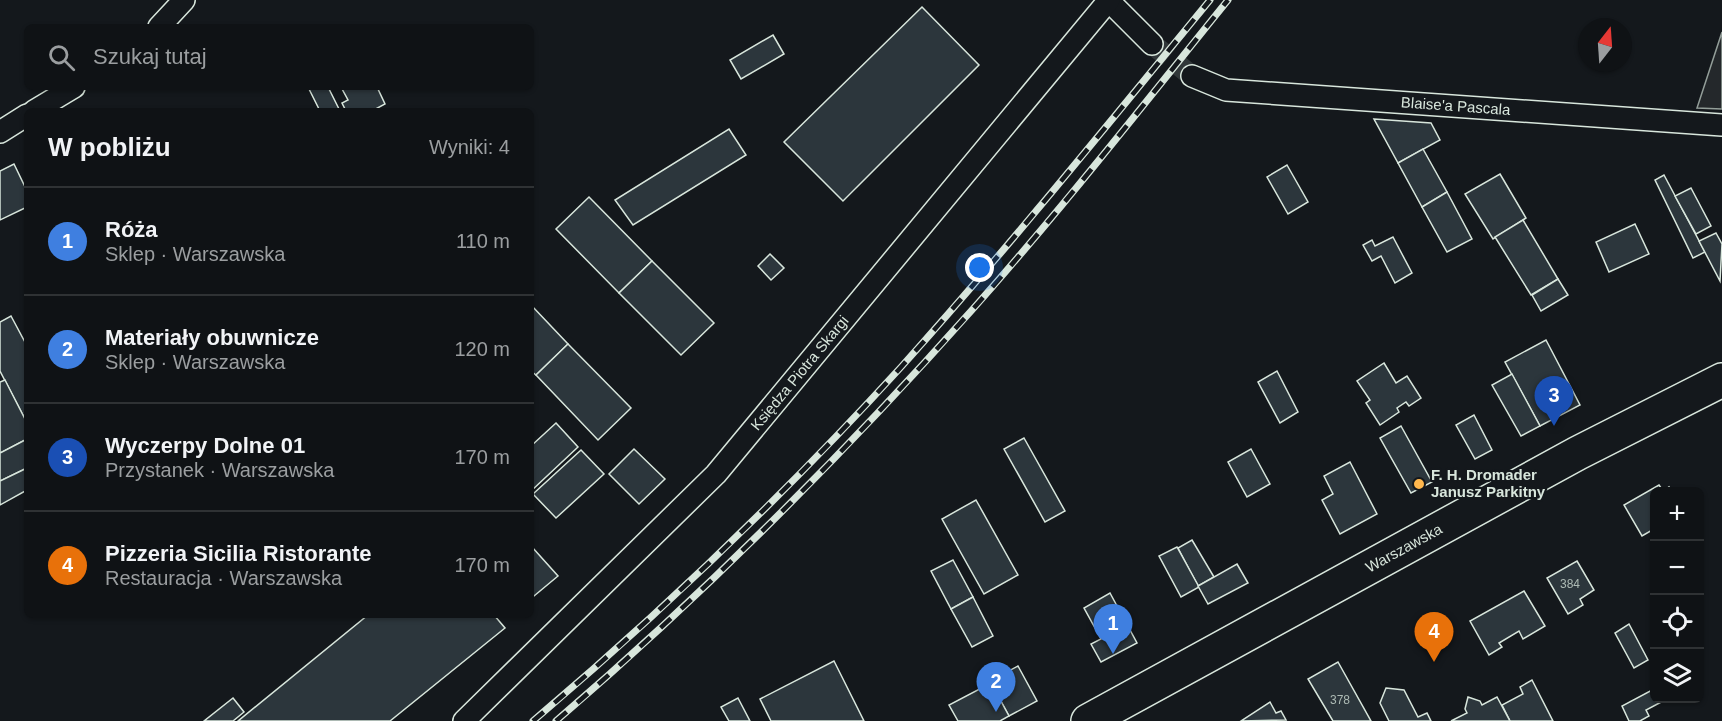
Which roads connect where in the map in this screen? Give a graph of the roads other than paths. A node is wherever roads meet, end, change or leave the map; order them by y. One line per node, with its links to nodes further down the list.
1 (184, 0): 3 (street)
2 (1108, 0): 4 (street); 12 (street, Księdza Piotra Skargi)
3 (162, 24)
4 (1152, 44)
5 (1192, 76): 9 (street, Blaise'a Pascala)
6 (69, 90): 7 (street)
7 (39, 108)
8 (24, 117): 10 (street)
9 (1722, 125)
10 (0, 132)
11 (1722, 380): 13 (main road, Warszawska)
12 (464, 721)
13 (1088, 721)

